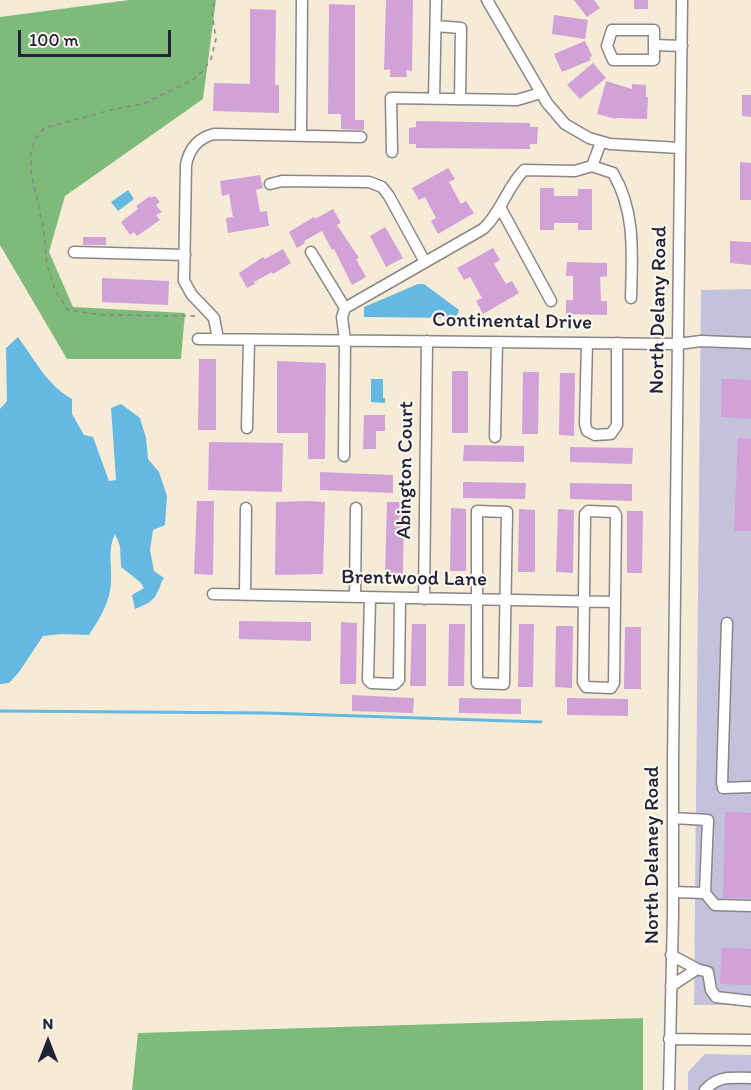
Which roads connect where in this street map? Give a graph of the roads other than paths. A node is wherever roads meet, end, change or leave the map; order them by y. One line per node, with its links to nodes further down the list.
1 (302, 0): 11 (street)
2 (436, 0): 5 (street)
3 (487, 0): 8 (street)
4 (682, 0): 7 (street, North Delany Road)
5 (436, 26): 9 (street); 10 (street)
6 (654, 45): 6 (street); 7 (street)
7 (682, 46): 14 (street, North Delany Road)
8 (541, 93): 10 (street); 13 (street)
9 (434, 99): 10 (street); 15 (street)
10 (460, 99)
11 (301, 136): 12 (street); 21 (street)
12 (361, 137)
13 (601, 142): 14 (street); 16 (street)
14 (680, 148): 35 (street, North Delany Road)
15 (392, 152)
16 (592, 166): 18 (street); 23 (street)
17 (270, 184): 22 (street)
18 (500, 207): 22 (street); 24 (street)
19 (74, 252): 21 (street)
20 (311, 252): 25 (street)
21 (184, 255): 27 (street)
22 (425, 262): 25 (street)
23 (631, 298)
24 (551, 301)
25 (345, 308): 29 (street)
26 (198, 339): 27 (street, Continental Drive)
27 (218, 339): 28 (street, Continental Drive)
28 (249, 340): 29 (street, Continental Drive); 36 (street)
29 (345, 340): 30 (street, Continental Drive); 38 (street)
30 (427, 341): 31 (street, Continental Drive); 46 (street, Abington Court)
31 (497, 342): 32 (street, Continental Drive); 37 (street)
32 (587, 343): 33 (street, Continental Drive); 33 (street)
33 (617, 343): 35 (street, Continental Drive)
34 (751, 343): 35 (street, Continental Drive)
35 (678, 344): 51 (street, North Delany Road)
36 (247, 428)
37 (495, 437)
38 (344, 456)
39 (246, 508): 42 (street)
40 (356, 508): 43 (street)
41 (213, 594): 42 (street, Brentwood Lane)
42 (245, 595): 43 (street, Brentwood Lane)
43 (355, 597): 44 (street, Brentwood Lane)
44 (370, 598): 45 (street, Brentwood Lane); 45 (street)
45 (400, 598): 46 (street, Brentwood Lane)
46 (424, 599): 47 (street, Brentwood Lane)
47 (476, 600): 48 (street, Brentwood Lane); 48 (street); 48 (street)
48 (506, 600): 49 (street, Brentwood Lane)
49 (584, 602): 50 (street, Brentwood Lane); 50 (street); 50 (street)
50 (614, 602)
51 (674, 621): 54 (street, North Delaney Road)
52 (728, 623): 53 (street)
53 (751, 787)
54 (673, 818): 55 (street, North Delaney Road); 56 (street)
55 (673, 892): 56 (street); 58 (street, North Delaney Road)
56 (705, 893): 57 (street)
57 (751, 906)
58 (671, 955): 59 (street); 60 (street, North Delaney Road)
59 (697, 969): 60 (street); 61 (street)
60 (671, 986): 62 (street, North Delaney Road)
61 (751, 1000)
62 (669, 1039): 63 (street); 65 (street, North Delaney Road)
63 (751, 1040)
64 (751, 1078): 66 (street)
65 (669, 1090)
66 (705, 1090)

